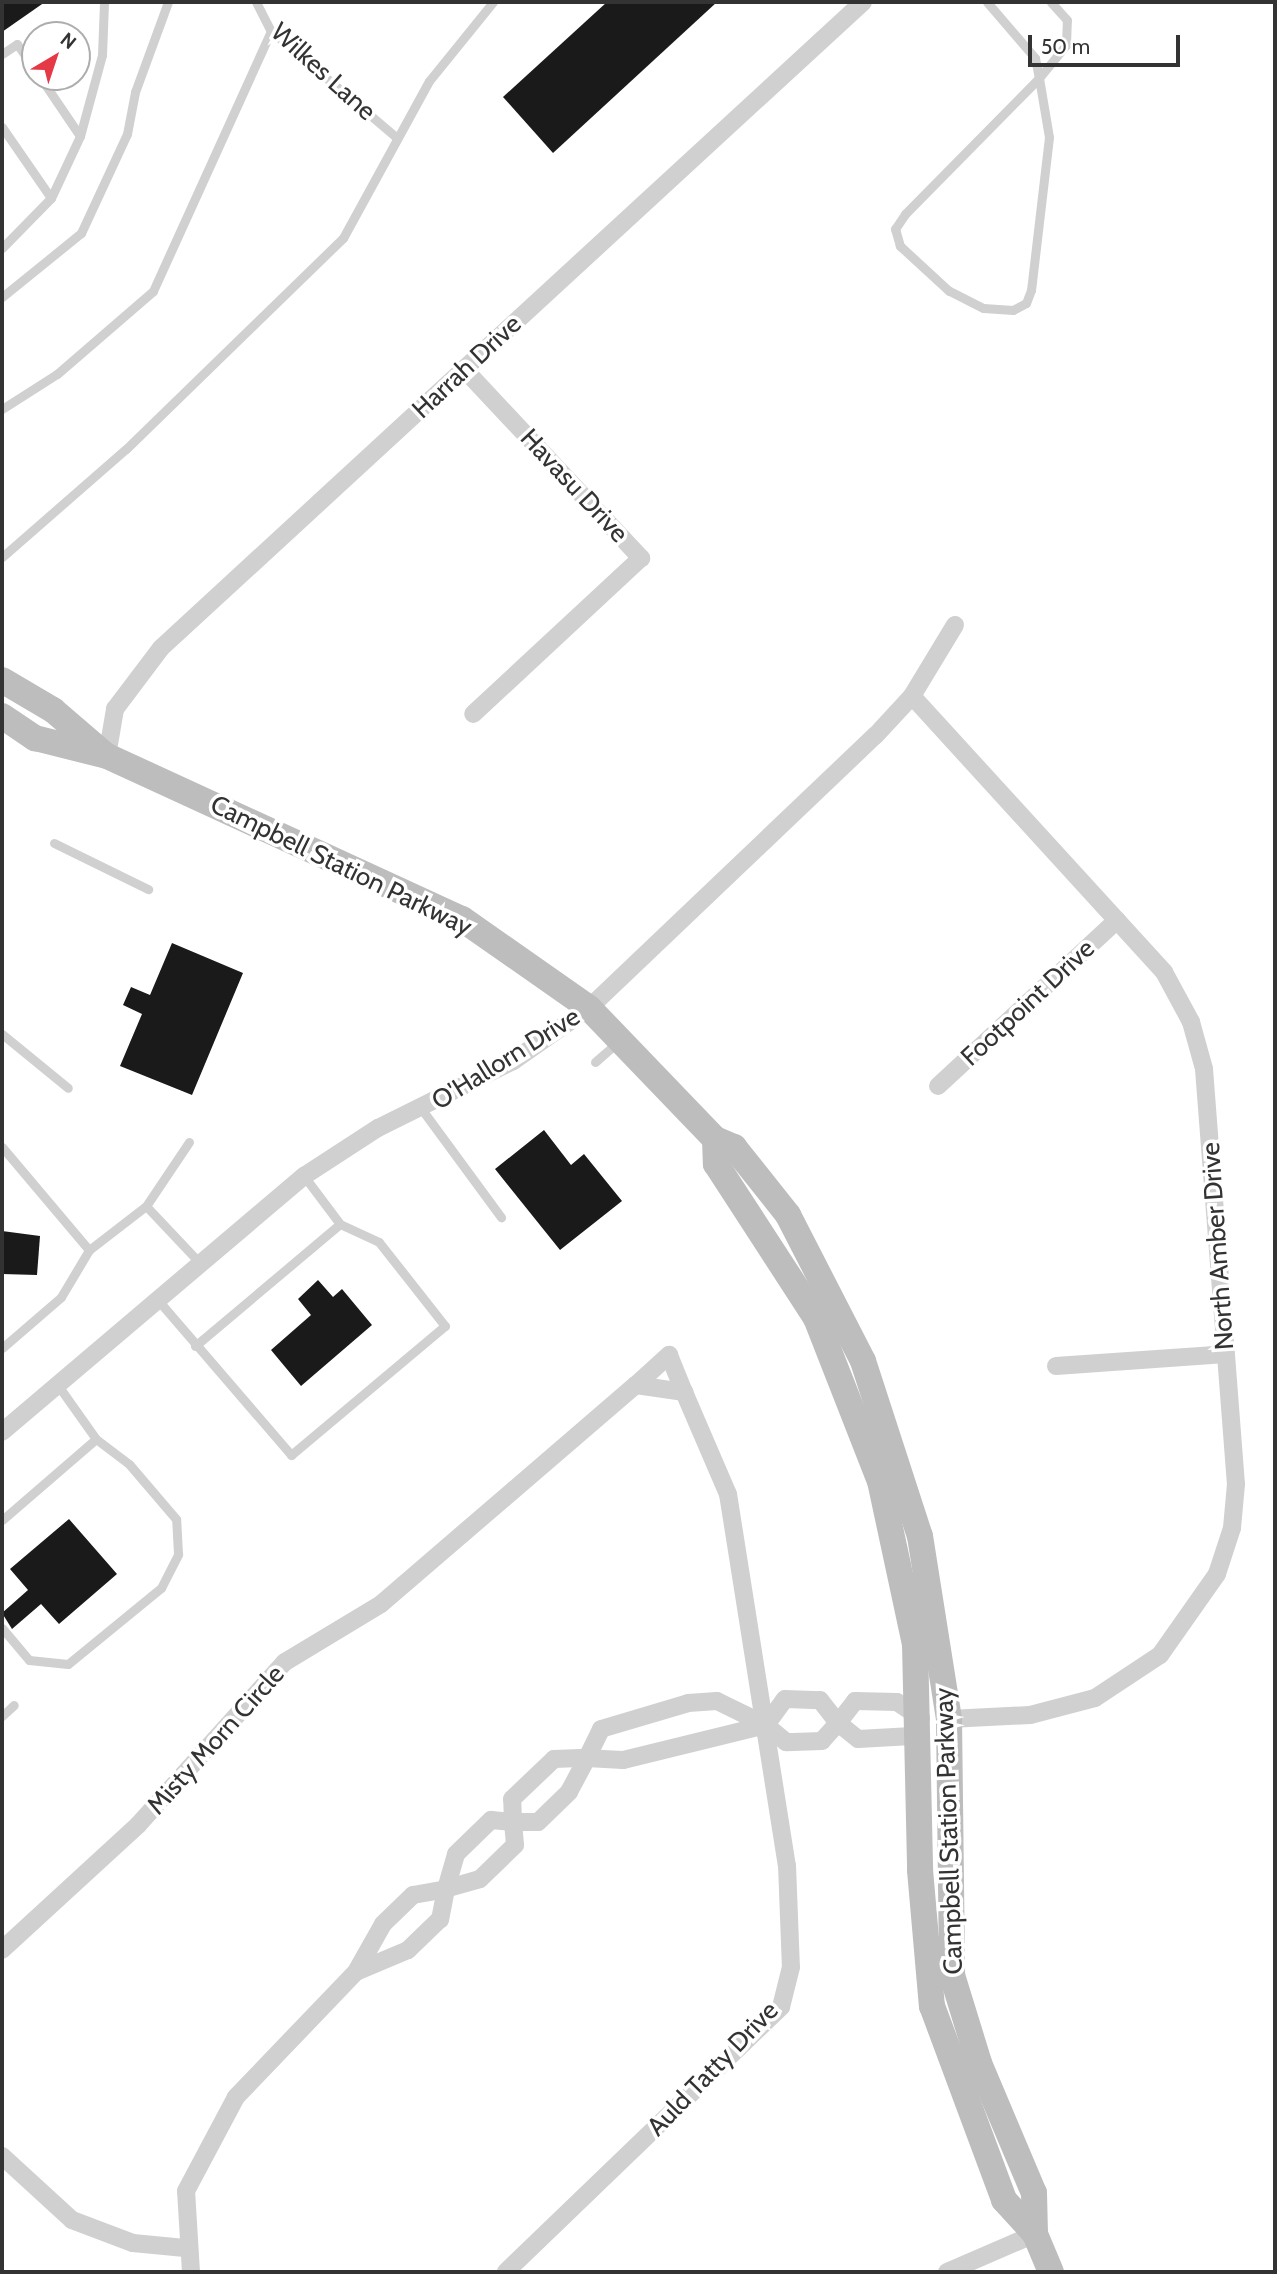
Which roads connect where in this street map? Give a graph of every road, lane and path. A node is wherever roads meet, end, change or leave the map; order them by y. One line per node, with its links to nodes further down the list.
1 (104, 2): 14 (lane)
2 (168, 2): 18 (lane)
3 (256, 2): 8 (lane, Wilkes Lane)
4 (493, 2): 15 (lane)
5 (863, 2): 19 (street, Harrah Drive)
6 (987, 2): 11 (lane)
7 (1051, 2): 11 (lane)
8 (271, 31): 15 (lane, Wilkes Lane); 20 (lane)
9 (21, 50): 10 (lane)
10 (2, 54)
11 (1039, 78): 11 (lane)
12 (49, 91): 14 (lane)
13 (2, 127): 16 (lane)
14 (80, 136): 16 (lane)
15 (396, 137): 21 (lane)
16 (51, 198): 17 (lane)
17 (2, 248)
18 (2, 297)
19 (465, 370): 25 (street, Havasu Drive); 27 (street, Harrah Drive)
20 (2, 409)
21 (2, 557)
22 (956, 625): 24 (street, O'Hallorn Drive)
23 (2, 680): 27 (street, Campbell Station Parkway)
24 (912, 696): 30 (street, North Amber Drive); 31 (street, O'Hallorn Drive)
25 (473, 713)
26 (2, 716): 27 (street, Campbell Station Parkway)
27 (107, 756): 31 (street, Campbell Station Parkway)
28 (54, 843): 29 (lane)
29 (148, 889)
30 (1118, 920): 35 (street, Footpoint Drive); 50 (street, North Amber Drive)
31 (589, 1008): 33 (street, Campbell Station Parkway); 37 (street, O'Hallorn Drive)
32 (2, 1034): 36 (lane)
33 (620, 1040): 34 (lane); 38 (street, Campbell Station Parkway)
34 (595, 1062)
35 (938, 1086)
36 (68, 1088)
37 (423, 1111): 41 (street, O'Hallorn Drive); 43 (lane)
38 (715, 1139): 61 (street, Campbell Station Parkway); 62 (street, Campbell Station Parkway)
39 (189, 1142): 42 (lane)
40 (2, 1147): 45 (lane)
41 (304, 1176): 44 (lane); 46 (street, O'Hallorn Drive)
42 (146, 1206): 45 (lane); 46 (lane)
43 (501, 1217)
44 (340, 1224): 48 (lane); 48 (lane)
45 (89, 1250): 49 (lane)
46 (198, 1261): 47 (street, O'Hallorn Drive)
47 (155, 1298): 48 (lane); 52 (street, O'Hallorn Drive)
48 (195, 1346)
49 (2, 1348)
50 (1226, 1354): 51 (street); 62 (street, North Amber Drive)
51 (1056, 1366)
52 (57, 1384): 55 (street, O'Hallorn Drive); 56 (lane)
53 (636, 1385): 54 (street); 54 (street, Misty Morn Circle); 68 (street, Misty Morn Circle)
54 (684, 1392): 64 (street, Misty Morn Circle)
55 (2, 1432)
56 (96, 1439): 57 (lane); 58 (lane)
57 (2, 1520)
58 (2, 1628)
59 (14, 1705): 60 (lane)
60 (2, 1716)
61 (921, 1718): 62 (street); 63 (street); 63 (street); 71 (street, Campbell Station Parkway)
62 (949, 1719): 71 (street, Campbell Station Parkway)
63 (838, 1723): 64 (street); 64 (street)
64 (766, 1725): 65 (street); 65 (street); 74 (street, Auld Tatty Drive)
65 (587, 1758): 66 (street); 66 (street)
66 (513, 1822): 67 (street); 67 (street)
67 (446, 1889): 69 (street); 69 (street)
68 (2, 1950)
69 (356, 1972): 72 (street)
70 (2, 2156): 72 (street)
71 (1035, 2234): 75 (street); 76 (street, Campbell Station Parkway)
72 (186, 2248): 73 (street)
73 (191, 2272)
74 (506, 2272)
75 (947, 2272)
76 (1051, 2272)

